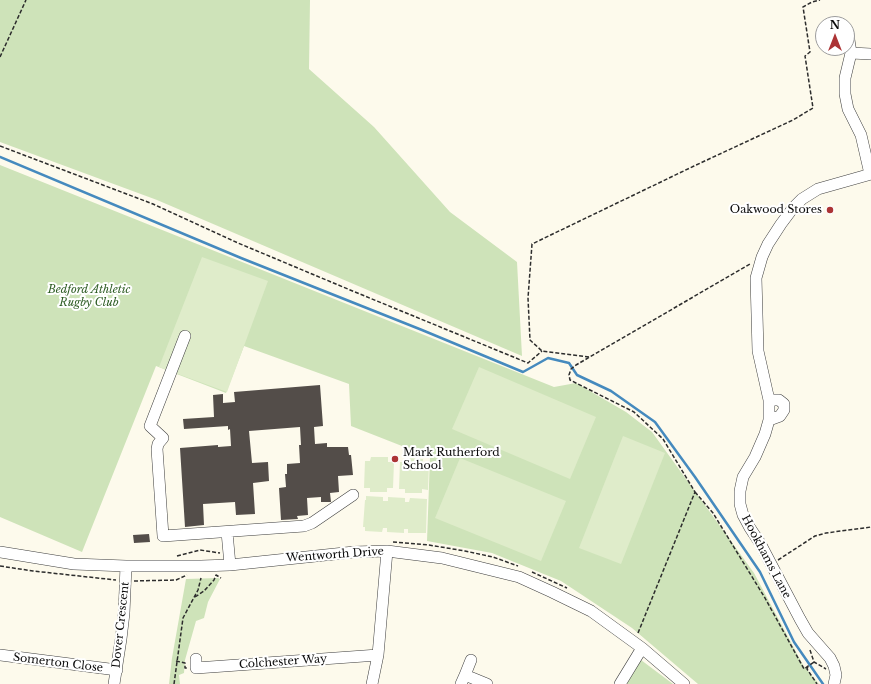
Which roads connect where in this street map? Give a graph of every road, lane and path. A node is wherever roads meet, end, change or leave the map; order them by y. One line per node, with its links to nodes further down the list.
1 (26, 0): 6 (path)
2 (820, 0): 11 (path)
3 (855, 53): 4 (street)
4 (871, 54)
5 (850, 56): 8 (street)
6 (0, 57)
7 (0, 146): 11 (path)
8 (870, 174): 9 (street, Hookhams Lane)
9 (762, 257): 12 (path); 21 (street, Hookhams Lane)
10 (185, 336): 16 (street)
11 (542, 352): 12 (path)
12 (589, 357): 13 (path)
13 (695, 492): 31 (path); 39 (path)
14 (353, 495): 16 (street)
15 (871, 527): 21 (path)
16 (227, 532): 20 (street)
17 (386, 551): 20 (street, Wentworth Drive); 32 (street, Wentworth Drive); 34 (street)
18 (0, 552): 23 (street, Wentworth Drive)
19 (178, 556): 20 (path)
20 (229, 560): 23 (street, Wentworth Drive)
21 (772, 564): 49 (street, Hookhams Lane)
22 (0, 566): 29 (path)
23 (126, 566): 29 (street, Dover Crescent)
24 (190, 574): 29 (path)
25 (212, 574): 26 (path)
26 (216, 575): 28 (path); 30 (path)
27 (201, 578): 30 (path)
28 (221, 578)
29 (125, 581): 40 (street, Dover Crescent)
30 (195, 597): 36 (path)
31 (637, 636)
32 (642, 648): 46 (street); 47 (street, Wentworth Drive)
33 (0, 655): 40 (street, Somerton Close)
34 (378, 655): 38 (street, Colchester Way); 44 (street)
35 (471, 660): 41 (street)
36 (176, 661): 38 (path); 43 (path)
37 (814, 662): 39 (path)
38 (196, 664)
39 (808, 666): 48 (path)
40 (116, 670): 42 (street, Dover Crescent)
41 (463, 679): 45 (street)
42 (114, 684)
43 (174, 684)
44 (372, 684)
45 (487, 684)
46 (620, 684)
47 (684, 684)
48 (817, 684)
49 (834, 684)

